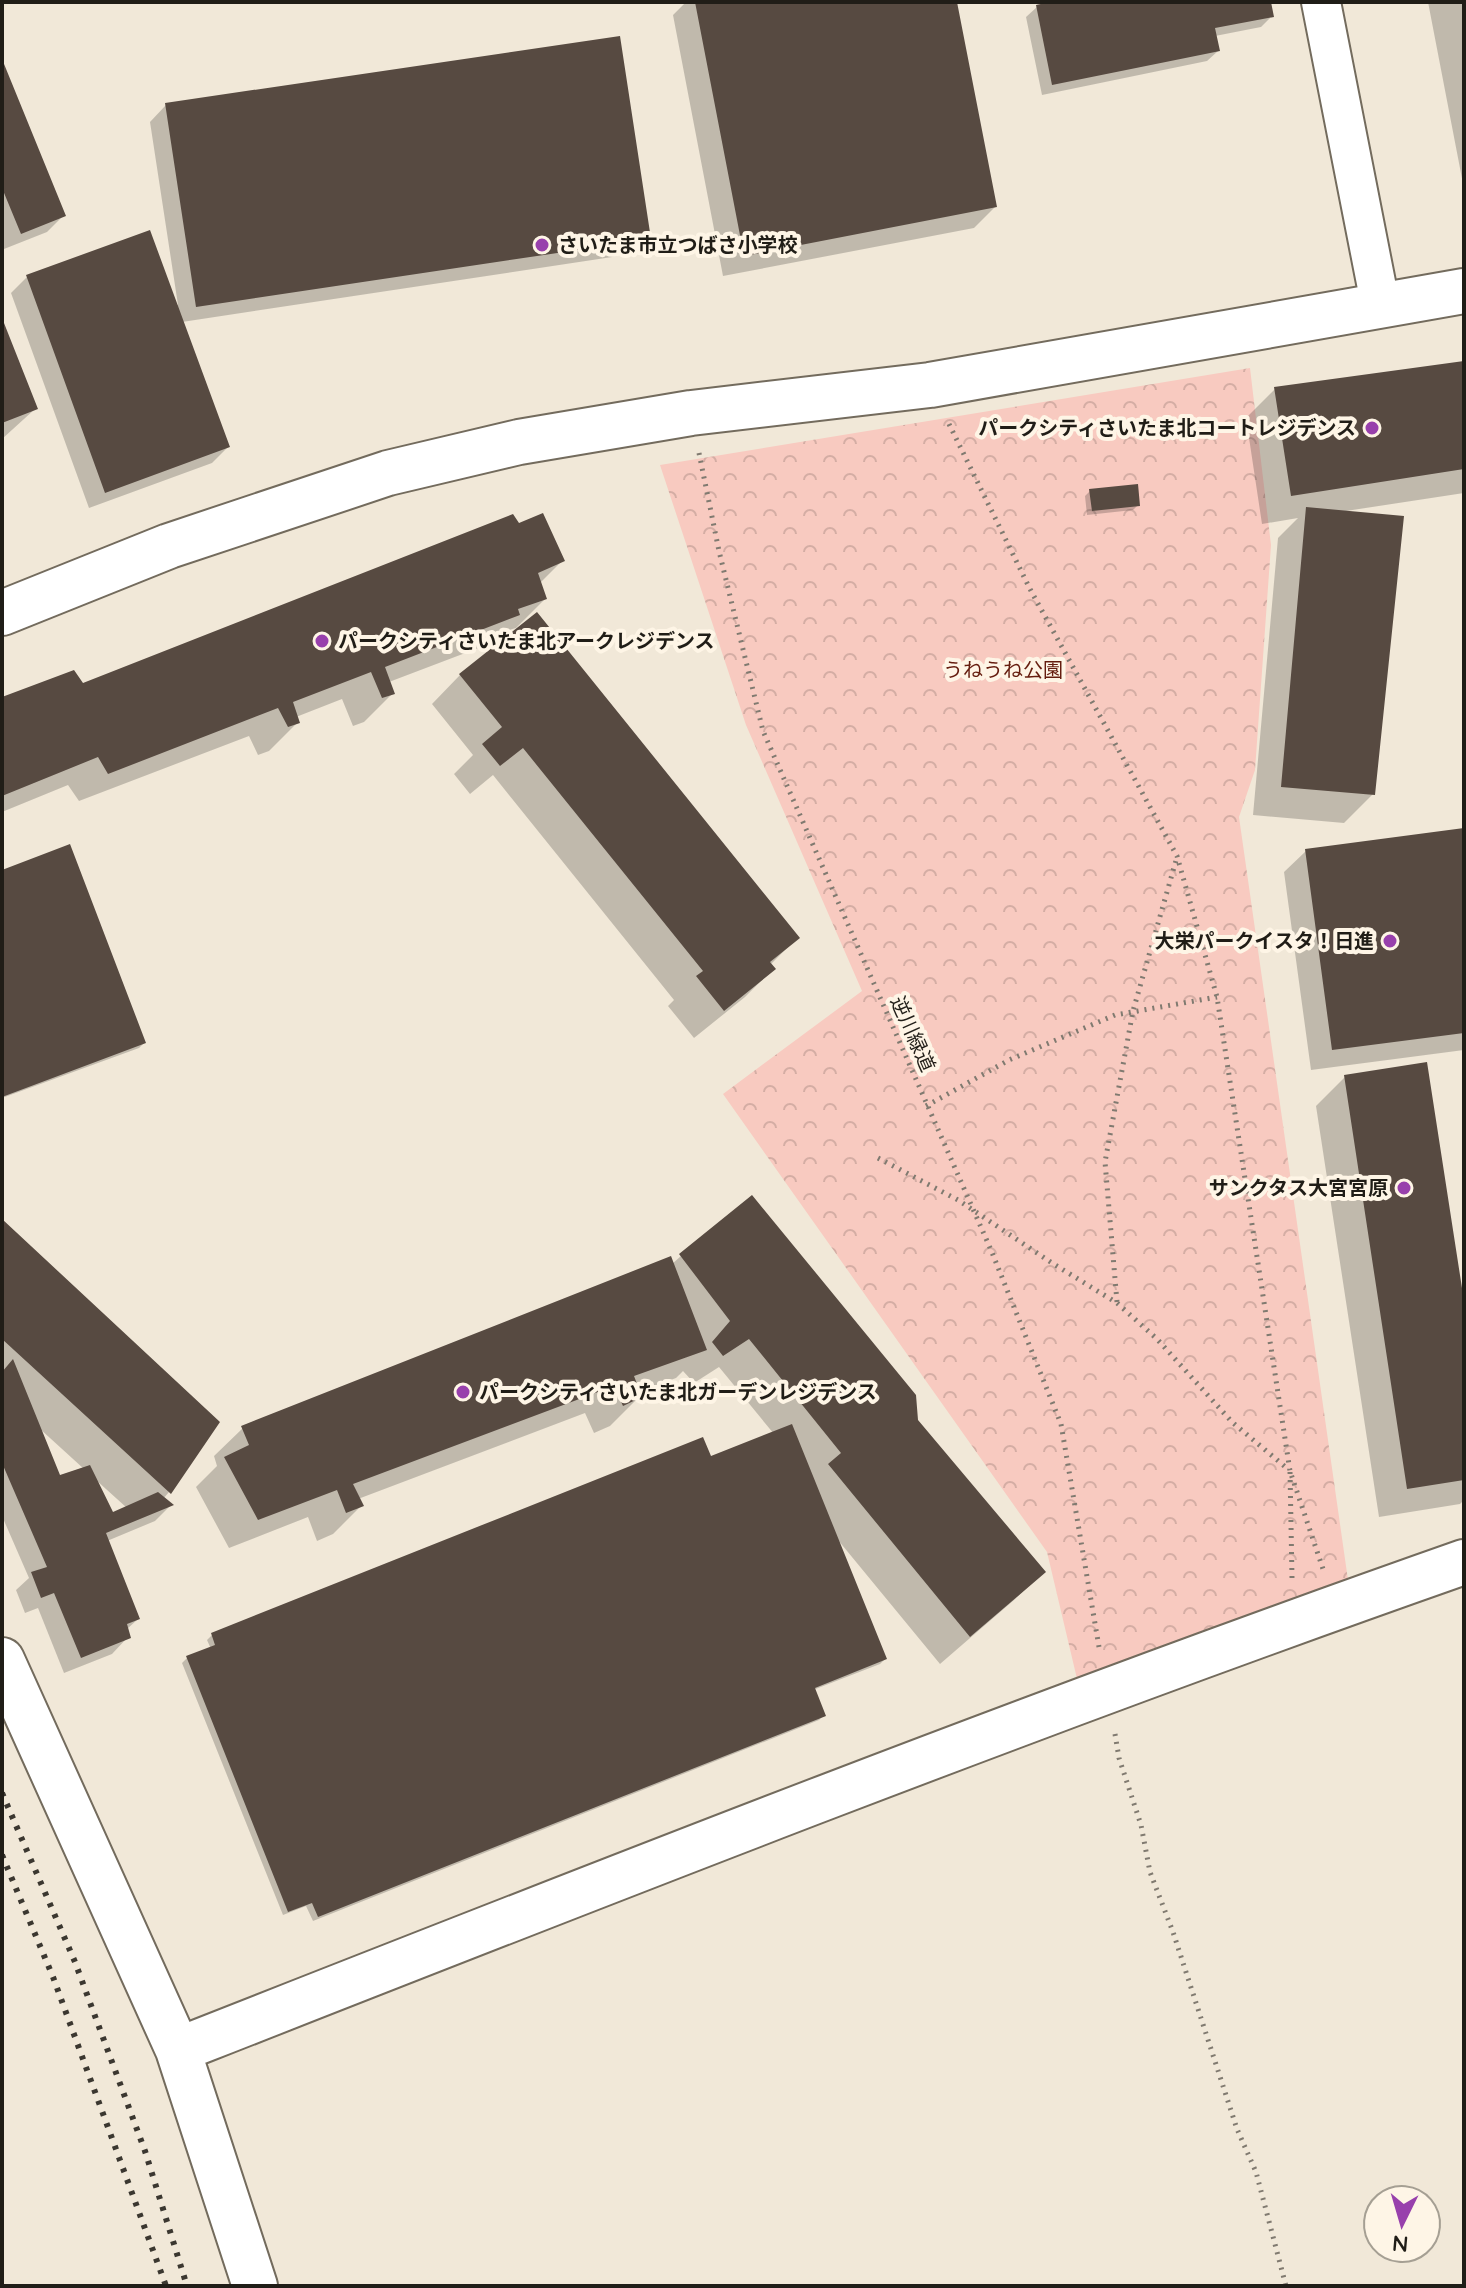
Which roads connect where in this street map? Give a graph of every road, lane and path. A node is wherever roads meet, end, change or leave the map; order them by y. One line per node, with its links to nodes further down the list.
1 (1321, 2): 3 (street)
2 (1464, 291): 3 (street)
3 (1380, 303): 4 (street)
4 (930, 385): 5 (street); 7 (path)
5 (691, 413): 6 (street); 10 (path, 逆川緑道)
6 (2, 613)
7 (1177, 856): 8 (path); 9 (path)
8 (1217, 997): 9 (path); 14 (path)
9 (1133, 1011): 10 (path); 13 (path)
10 (926, 1106): 12 (path, 逆川緑道)
11 (878, 1158): 12 (path)
12 (973, 1209): 13 (path); 18 (path, 逆川緑道)
13 (1117, 1303): 14 (path)
14 (1290, 1471): 16 (path); 17 (path)
15 (1464, 1562): 16 (street)
16 (1336, 1607): 17 (street)
17 (1293, 1623): 21 (street)
18 (1100, 1653)
19 (2, 1660): 21 (street)
20 (1114, 1729): 23 (path)
21 (178, 2050): 22 (street)
22 (255, 2286)
23 (1286, 2286)

